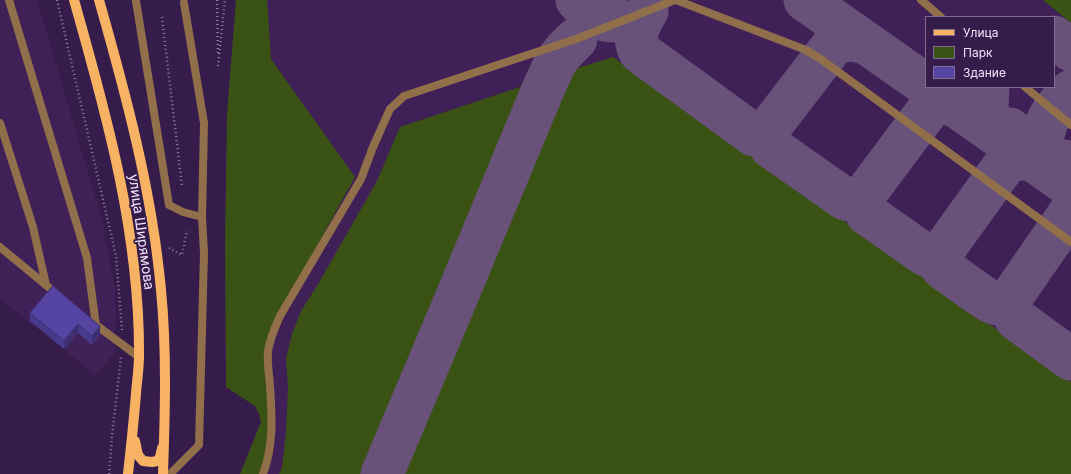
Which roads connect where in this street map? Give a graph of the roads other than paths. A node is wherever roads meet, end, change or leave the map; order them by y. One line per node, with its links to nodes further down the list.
1 (9, 0): 18 (lane)
2 (74, 0): 19 (main road, улица Ширямова)
3 (99, 0): 20 (main road, улица Ширямова)
4 (676, 0): 13 (lane); 25 (lane)
5 (921, 0): 8 (lane)
6 (136, 1): 12 (lane)
7 (184, 3): 12 (lane)
8 (940, 16)
9 (1026, 88): 11 (lane)
10 (0, 123): 15 (lane)
11 (1071, 124)
12 (202, 217): 24 (lane)
13 (1071, 242)
14 (0, 247): 15 (lane)
15 (46, 285): 16 (lane)
16 (62, 298)
17 (84, 316): 18 (lane)
18 (96, 326): 19 (lane)
19 (139, 358): 21 (main road, улица Ширямова)
20 (164, 419): 21 (main road); 23 (main road, улица Ширямова)
21 (133, 429): 22 (main road, улица Ширямова)
22 (128, 474)
23 (163, 474)
24 (170, 474)
25 (263, 474)

